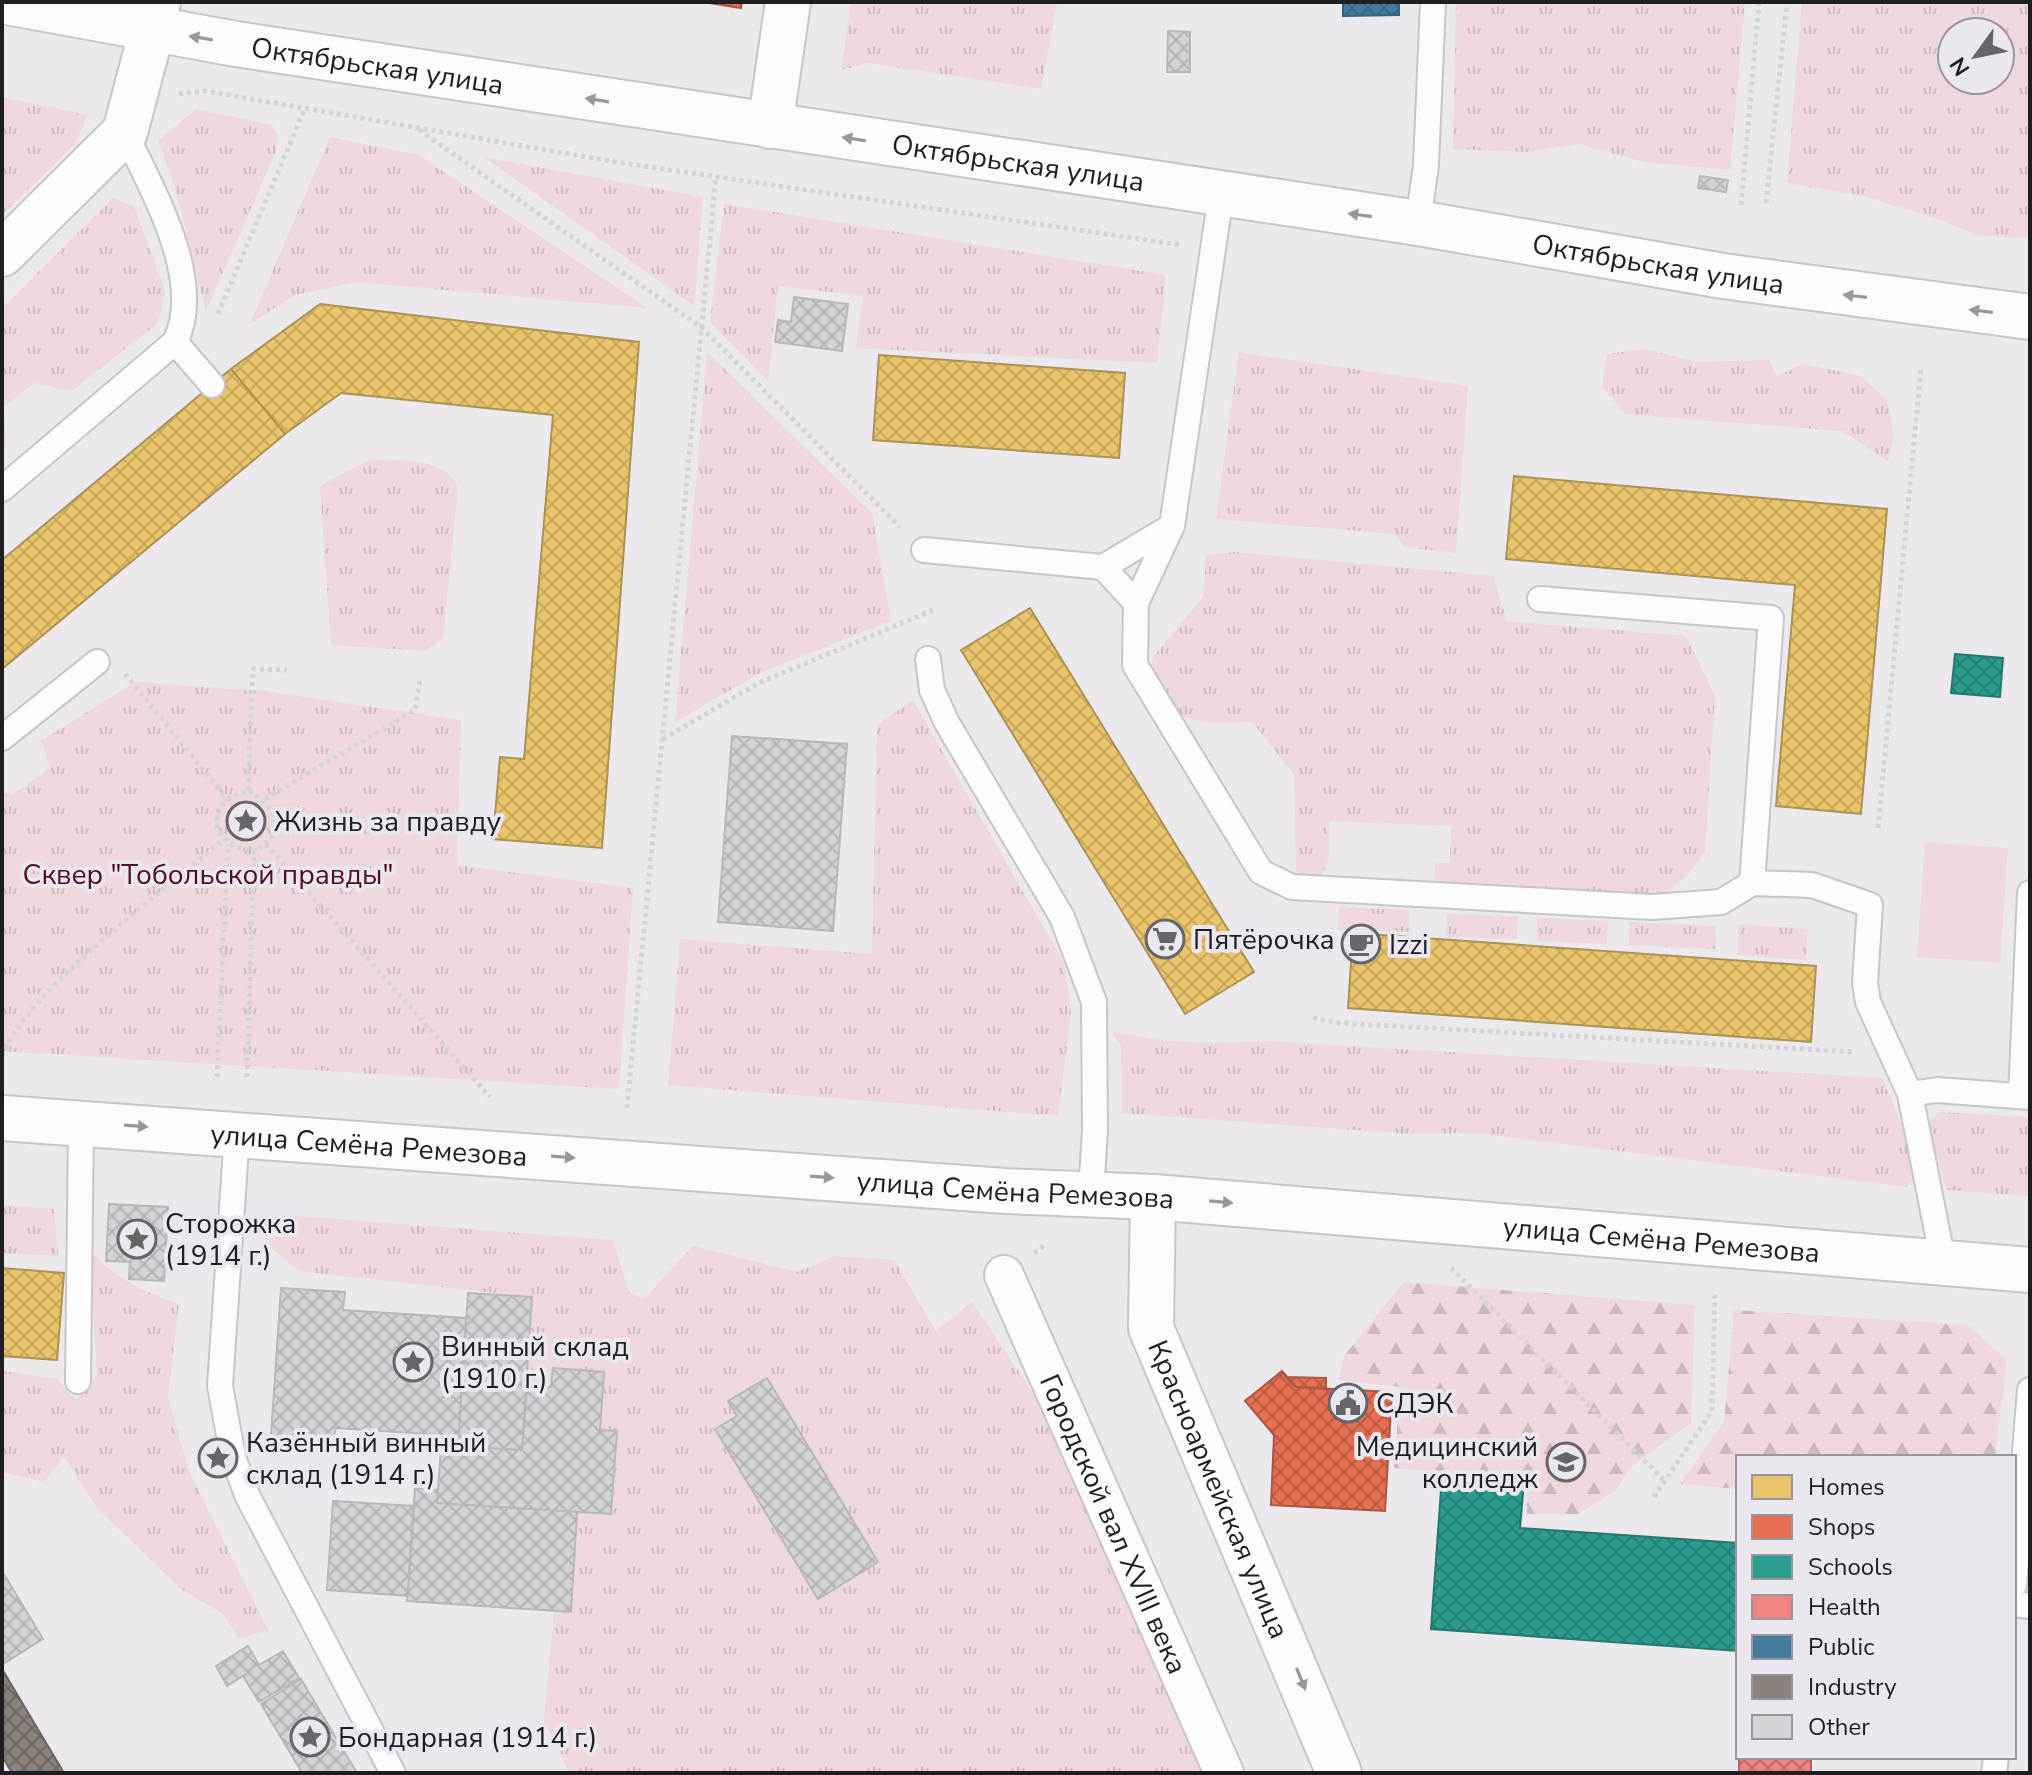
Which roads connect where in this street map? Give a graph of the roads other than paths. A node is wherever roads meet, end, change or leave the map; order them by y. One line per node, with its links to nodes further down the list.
1 (7, 2): 4 (main road, Октябрьская улица)
2 (788, 2): 5 (main road)
3 (1433, 2): 8 (lane)
4 (155, 16): 5 (main road, Октябрьская улица, one-way to 4); 6 (main road)
5 (770, 126): 7 (main road, Октябрьская улица, one-way to 5)
6 (125, 132): 9 (main road); 11 (lane)
7 (1221, 195): 8 (main road, Октябрьская улица, one-way to 7); 14 (lane)
8 (1418, 223): 10 (main road, Октябрьская улица, one-way to 8)
9 (2, 254)
10 (2030, 317)
11 (180, 333): 12 (lane); 13 (lane)
12 (212, 385)
13 (2, 489)
14 (1172, 526): 16 (lane); 18 (lane)
15 (924, 550): 16 (lane)
16 (1103, 567): 18 (lane)
17 (1540, 599): 22 (lane)
18 (1136, 603): 22 (lane)
19 (928, 659): 29 (lane)
20 (106, 662): 21 (lane)
21 (2, 738)
22 (1752, 883): 24 (lane)
23 (2030, 893): 25 (lane)
24 (1910, 1094): 25 (lane); 31 (lane)
25 (2025, 1097)
26 (2, 1118): 27 (main road, улица Семёна Ремезова)
27 (81, 1123): 28 (main road, улица Семёна Ремезова, one-way to 28); 34 (lane)
28 (237, 1133): 29 (main road, улица Семёна Ремезова, one-way to 29); 37 (lane)
29 (1091, 1193): 30 (main road, улица Семёна Ремезова)
30 (1153, 1197): 31 (main road, улица Семёна Ремезова, one-way to 31); 39 (main road, Красноармейская улица, one-way to 39)
31 (1943, 1261): 32 (main road, улица Семёна Ремезова)
32 (2030, 1270)
33 (1004, 1275): 38 (street, Городской вал XVIII века)
34 (78, 1381)
35 (2030, 1390): 36 (lane)
36 (2016, 1561)
37 (393, 1773)
38 (1224, 1773)
39 (1339, 1773)

